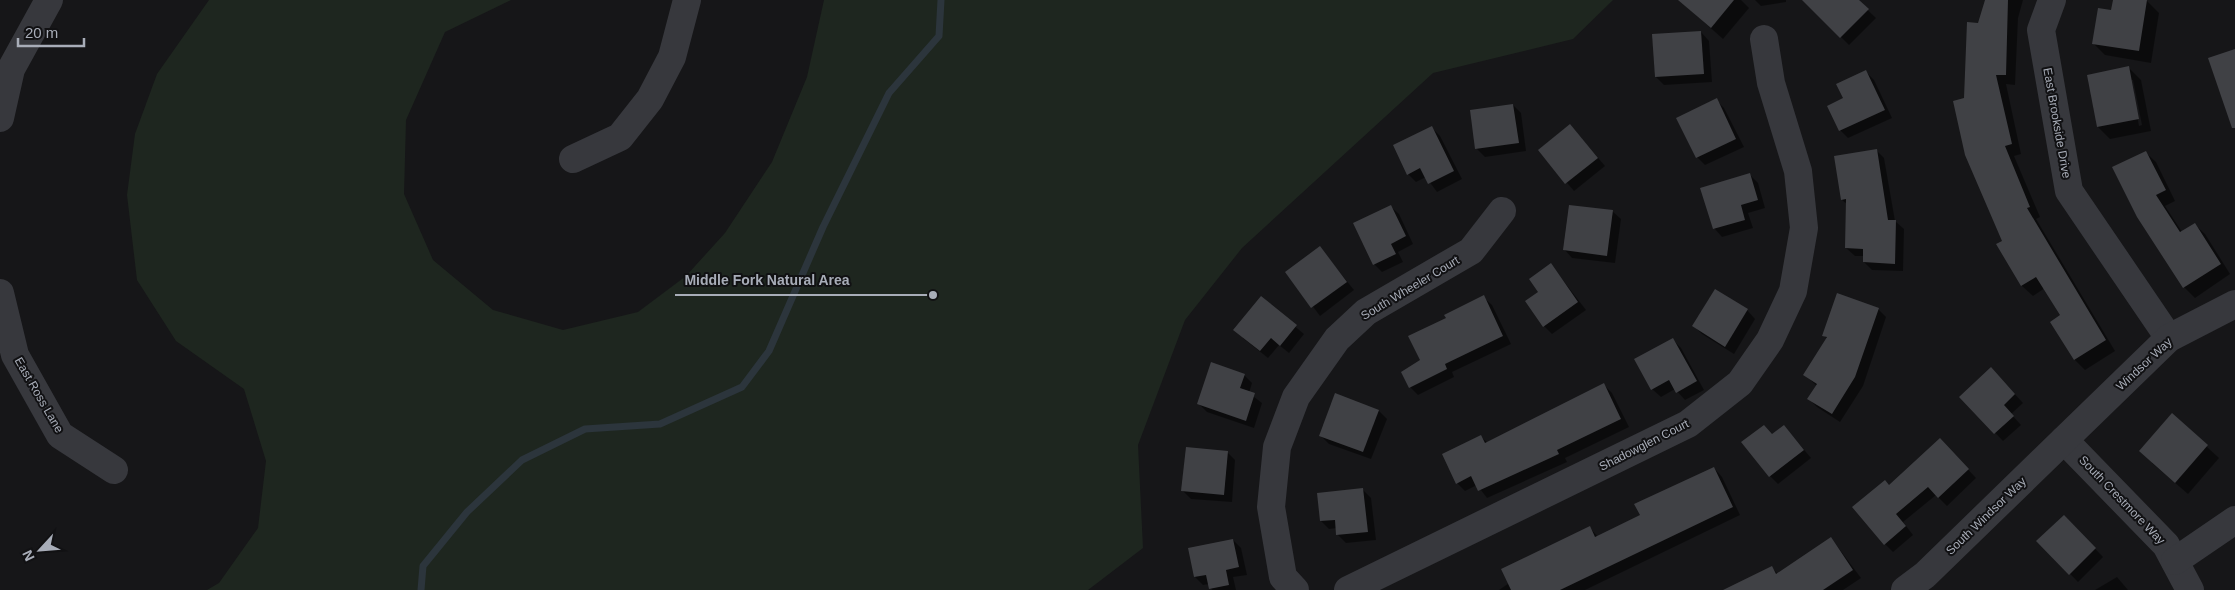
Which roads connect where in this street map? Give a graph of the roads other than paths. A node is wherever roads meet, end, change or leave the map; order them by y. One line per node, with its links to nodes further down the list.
1 (49, 0): 5 (street)
2 (687, 0): 6 (street)
3 (2052, 0): 10 (street, East Brookside Drive)
4 (1764, 38): 16 (street, Shadowglen Court)
5 (0, 118)
6 (573, 159)
7 (1502, 211): 15 (street, South Wheeler Court)
8 (0, 293): 12 (street, East Ross Lane)
9 (2235, 304): 10 (street, Windsor Way)
10 (2169, 338): 11 (street, Windsor Way)
11 (2064, 440): 14 (street, South Crestmore Way); 17 (street, South Windsor Way)
12 (114, 470)
13 (2235, 520): 14 (street)
14 (2174, 561): 18 (street, South Crestmore Way)
15 (1295, 590)
16 (1348, 590)
17 (1905, 590)
18 (2190, 590)

